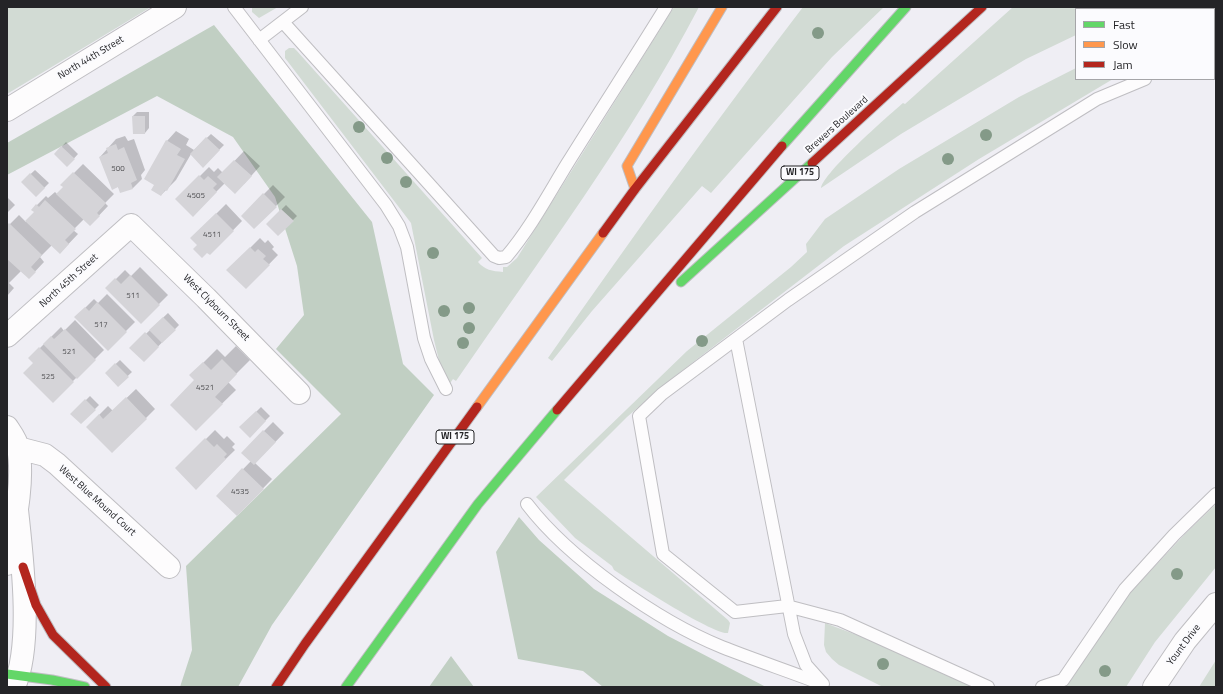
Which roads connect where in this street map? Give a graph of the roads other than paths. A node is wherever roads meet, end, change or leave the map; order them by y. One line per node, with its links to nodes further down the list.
1 (175, 7): 12 (street, North 44th Street)
2 (234, 7): 10 (lane)
3 (302, 7): 9 (lane)
4 (666, 7): 9 (lane)
5 (722, 7): 13 (main road)
6 (777, 7): 13 (main road, WI 175)
7 (906, 7): 17 (main road)
8 (982, 7): 17 (main road, Brewers Boulevard / WI 175)
9 (284, 22): 10 (lane)
10 (259, 40): 18 (lane)
11 (1143, 80): 16 (lane)
12 (7, 110)
13 (635, 189): 34 (main road, WI 175)
14 (132, 225): 15 (street, North 45th Street); 19 (street, West Clybourn Street)
15 (7, 336)
16 (736, 339): 28 (lane); 28 (lane)
17 (618, 340): 29 (main road, WI 175)
18 (446, 389)
19 (299, 393)
20 (7, 427): 21 (street)
21 (18, 448): 22 (street); 26 (street, West Blue Mound Court)
22 (13, 478): 25 (street)
23 (1216, 494): 38 (lane)
24 (528, 504): 31 (lane)
25 (15, 566): 30 (street); 33 (main road)
26 (169, 567)
27 (1216, 604): 39 (street, Yount Drive)
28 (787, 606): 31 (lane); 37 (lane)
29 (358, 672): 35 (main road, WI 175); 36 (main road)
30 (13, 679): 32 (main road)
31 (825, 686)
32 (85, 687)
33 (106, 687)
34 (276, 687)
35 (346, 687)
36 (350, 687)
37 (988, 687)
38 (1042, 687)
39 (1154, 687)

